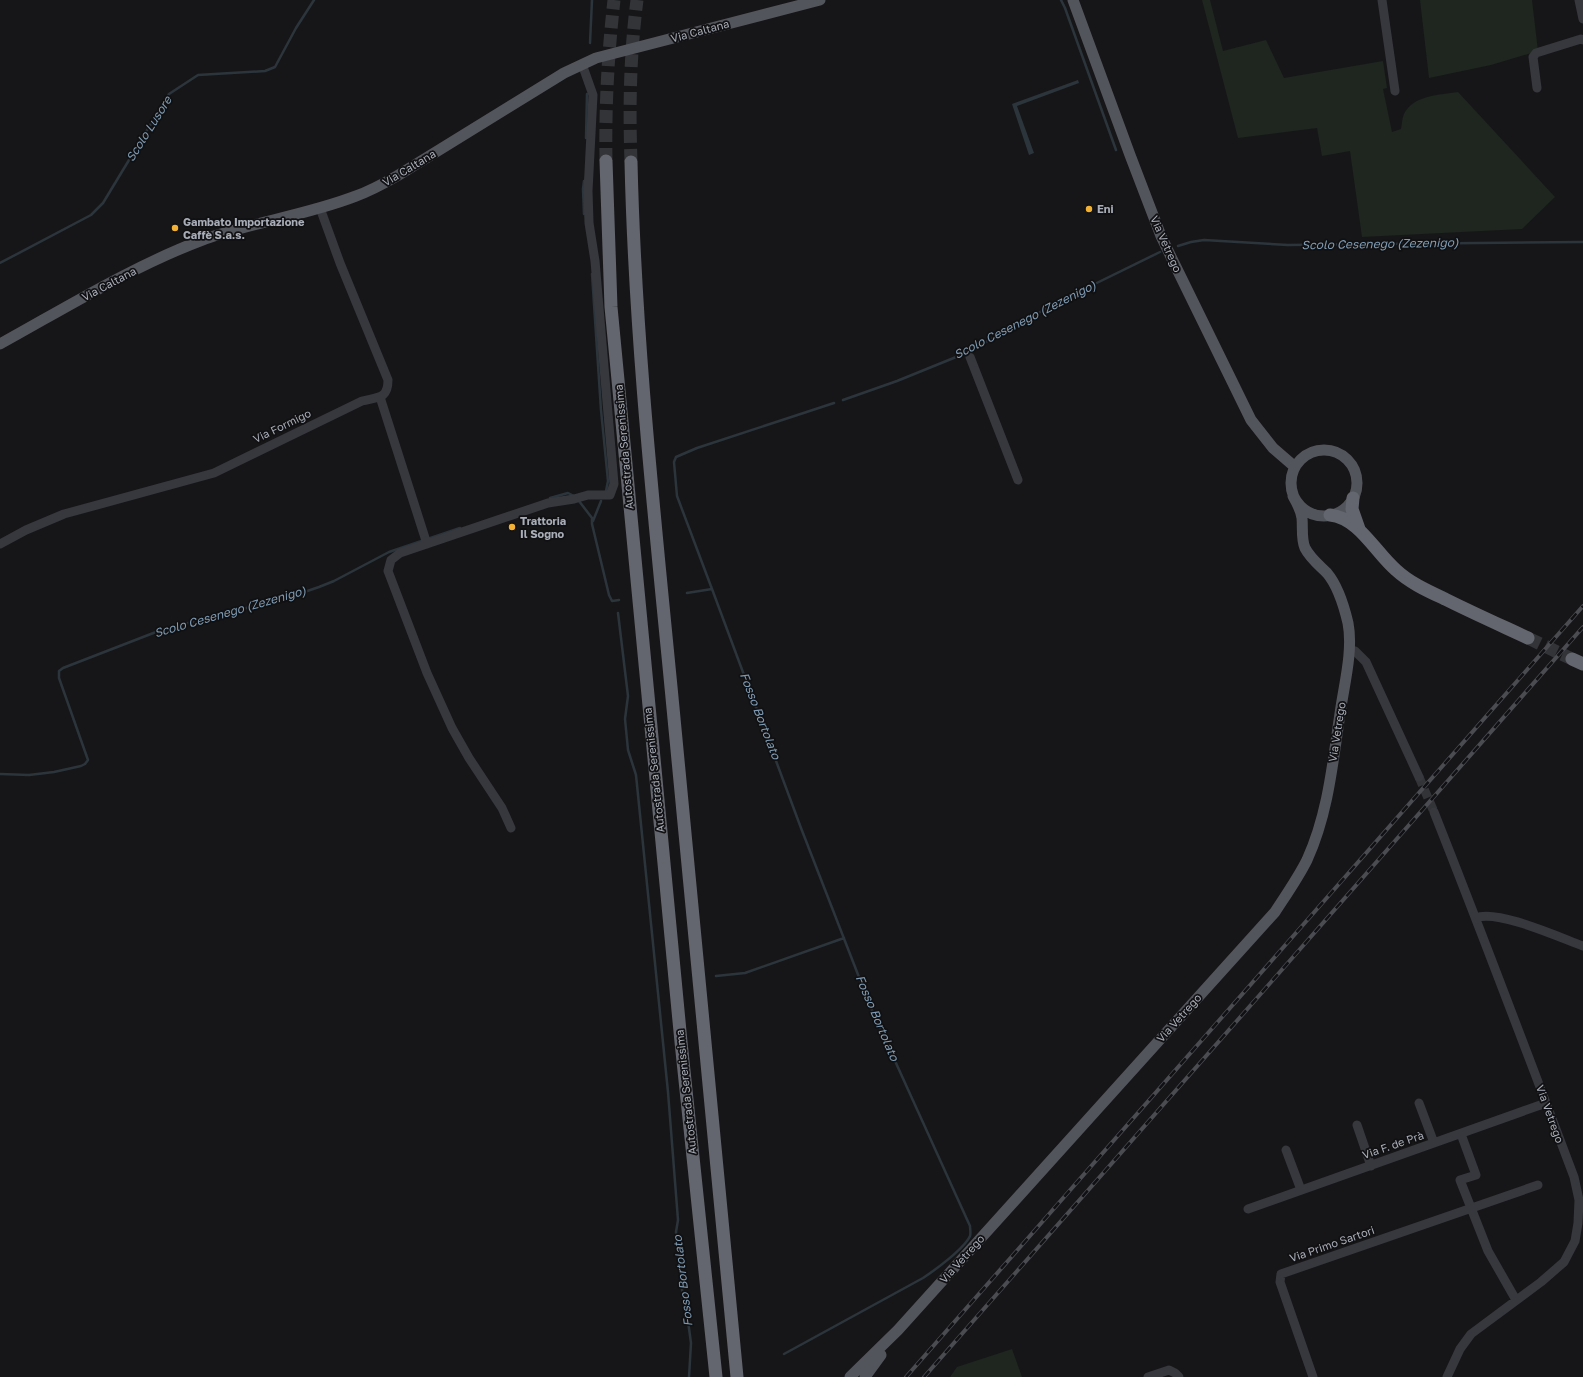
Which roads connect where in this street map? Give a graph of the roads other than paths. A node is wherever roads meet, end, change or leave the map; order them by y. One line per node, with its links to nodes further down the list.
1 (820, 0): 7 (main road, Via Caltana)
2 (1073, 0): 16 (main road, Via Vetrego)
3 (1382, 0): 9 (street)
4 (1580, 0): 5 (street)
5 (1583, 19)
6 (1583, 40): 8 (street)
7 (582, 64): 12 (main road, Via Caltana); 23 (street)
8 (1537, 88)
9 (1395, 91)
10 (606, 162): 45 (highway, Autostrada Serenissima)
11 (631, 162): 46 (highway)
12 (320, 208): 13 (main road, Via Caltana); 15 (street)
13 (0, 344)
14 (970, 357): 17 (street)
15 (380, 397): 23 (street); 24 (street, Via Formigo)
16 (1295, 467): 18 (main road, Via Vetrego); 19 (main road)
17 (1018, 480)
18 (1293, 496): 20 (main road); 22 (main road, Via Vetrego)
19 (1353, 498): 20 (main road); 21 (highway)
20 (1327, 515): 21 (highway); 22 (main road)
21 (1359, 529): 25 (highway)
22 (1303, 536): 26 (main road, Via Vetrego)
23 (426, 540): 29 (street)
24 (0, 544)
25 (1528, 638)
26 (1349, 650): 27 (street); 44 (main road, Via Vetrego)
27 (1419, 777)
28 (1434, 812): 30 (street, Via Vetrego)
29 (511, 828)
30 (1476, 918): 31 (street); 33 (street, Via Vetrego)
31 (1583, 946)
32 (1419, 1103): 36 (street)
33 (1546, 1104): 35 (street, Via F. de Prà); 43 (street, Via Vetrego)
34 (1357, 1125): 38 (street)
35 (1461, 1134): 36 (street, Via F. de Prà); 41 (street)
36 (1434, 1143): 38 (street, Via F. de Prà)
37 (1286, 1150): 40 (street)
38 (1371, 1166): 40 (street, Via F. de Prà)
39 (1538, 1185): 41 (street, Via Primo Sartori)
40 (1301, 1190): 42 (street, Via F. de Prà)
41 (1471, 1208): 43 (street); 51 (street, Via Primo Sartori)
42 (1248, 1209)
43 (1516, 1300): 52 (street, Via Vetrego)
44 (898, 1330): 47 (main road, Via Vetrego); 48 (main road, Via Vetrego)
45 (716, 1377)
46 (738, 1377)
47 (850, 1377)
48 (865, 1377)
49 (1148, 1377): 50 (street)
50 (1179, 1377)
51 (1313, 1377)
52 (1447, 1377)

